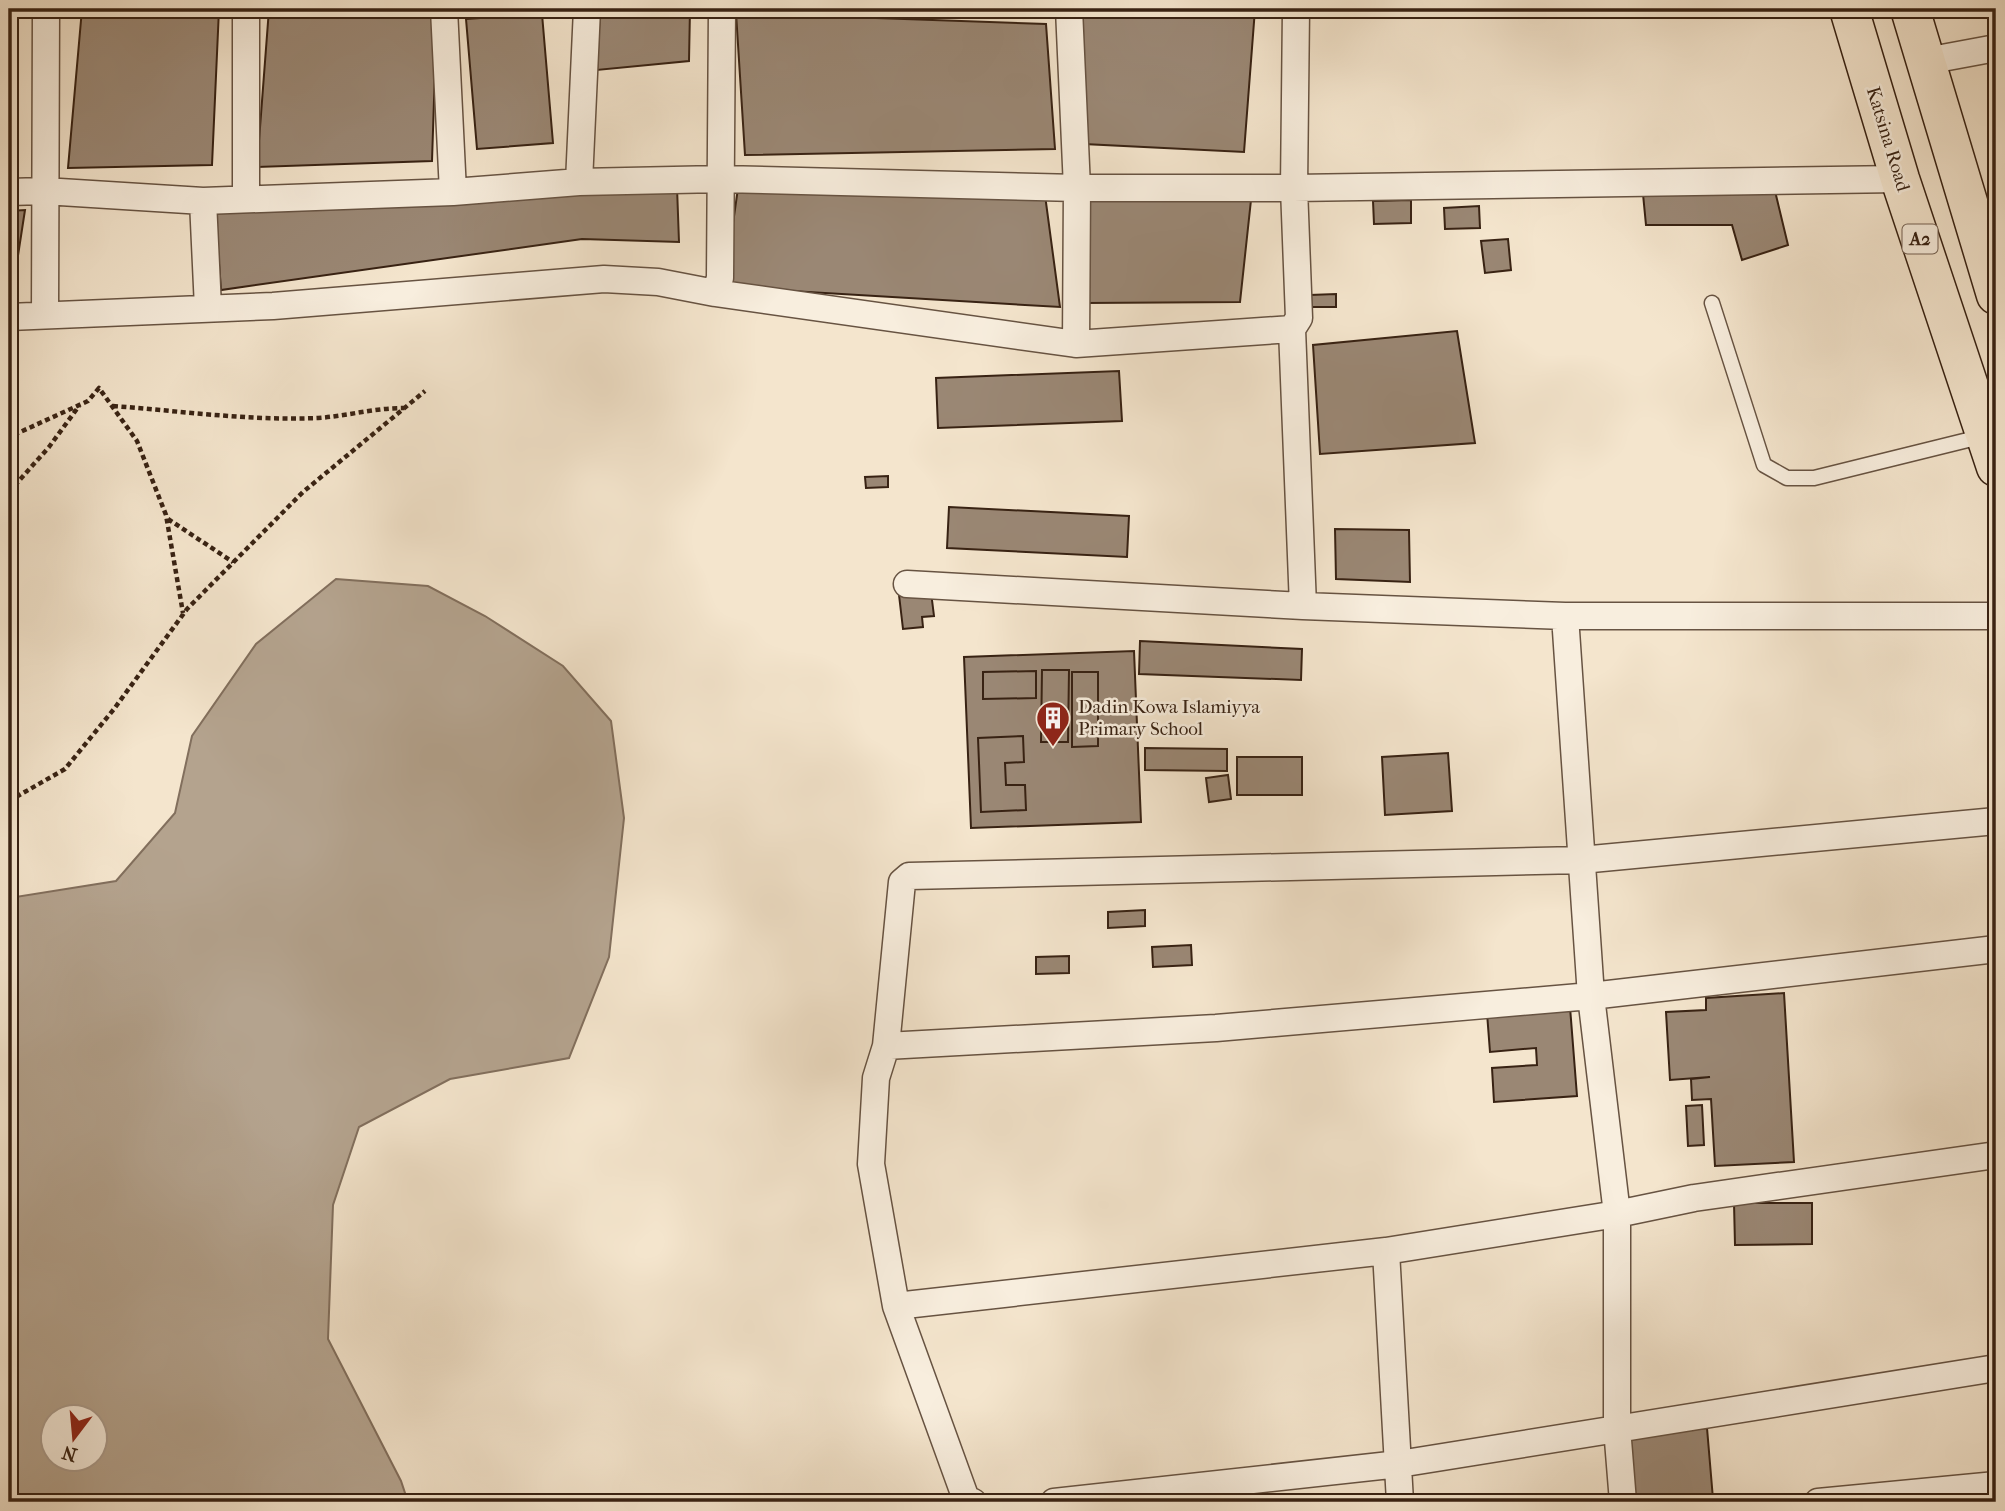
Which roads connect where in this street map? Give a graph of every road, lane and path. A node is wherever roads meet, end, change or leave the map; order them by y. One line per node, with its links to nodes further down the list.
1 (46, 9): 17 (street)
2 (246, 9): 20 (street)
3 (443, 9): 19 (street)
4 (587, 9): 14 (street)
5 (722, 9): 12 (street)
6 (1069, 9): 15 (street)
7 (1296, 9): 16 (street)
8 (1849, 9): 13 (highway, Katsina Road / A2)
9 (1910, 9): 11 (highway)
10 (1996, 48): 11 (street)
11 (1926, 61): 22 (highway)
12 (721, 179): 14 (street); 15 (street); 23 (street)
13 (1900, 179): 16 (street); 35 (highway, Katsina Road / A2)
14 (579, 182): 19 (street)
15 (1077, 188): 16 (street); 29 (street)
16 (1294, 188): 28 (street)
17 (44, 191): 18 (street); 21 (street); 26 (street)
18 (9, 192)
19 (453, 192): 20 (street)
20 (246, 198): 21 (street)
21 (203, 201): 25 (street)
22 (1995, 287)
23 (715, 293): 25 (street); 29 (street)
24 (1712, 303): 35 (lane)
25 (208, 308): 26 (street)
26 (45, 316): 27 (street)
27 (9, 317)
28 (1292, 328): 29 (street); 40 (street)
29 (1076, 344)
30 (425, 391): 33 (path)
31 (79, 405): 32 (path); 34 (path); 36 (path)
32 (112, 406): 33 (path); 37 (path)
33 (405, 408): 38 (path)
34 (9, 442)
35 (1991, 452)
36 (9, 492)
37 (167, 519): 38 (path); 41 (path)
38 (233, 562): 41 (path)
39 (907, 584): 40 (street)
40 (1303, 606): 42 (street)
41 (183, 613): 44 (path)
42 (1565, 616): 43 (street); 46 (street)
43 (1996, 616)
44 (9, 801)
45 (1996, 821): 46 (street)
46 (1581, 860): 48 (street); 49 (street)
47 (1996, 949): 48 (street)
48 (1591, 996): 49 (street); 51 (street)
49 (886, 1046): 53 (street)
50 (1996, 1155): 51 (street)
51 (1617, 1214): 52 (street); 55 (street)
52 (1386, 1251): 53 (street); 56 (street)
53 (896, 1306): 58 (street)
54 (1996, 1368): 55 (street)
55 (1617, 1428): 56 (street); 61 (street)
56 (1399, 1464): 59 (street); 60 (street)
57 (1996, 1485): 62 (street)
58 (973, 1502)
59 (1054, 1502)
60 (1400, 1502)
61 (1623, 1502)
62 (1818, 1502)

